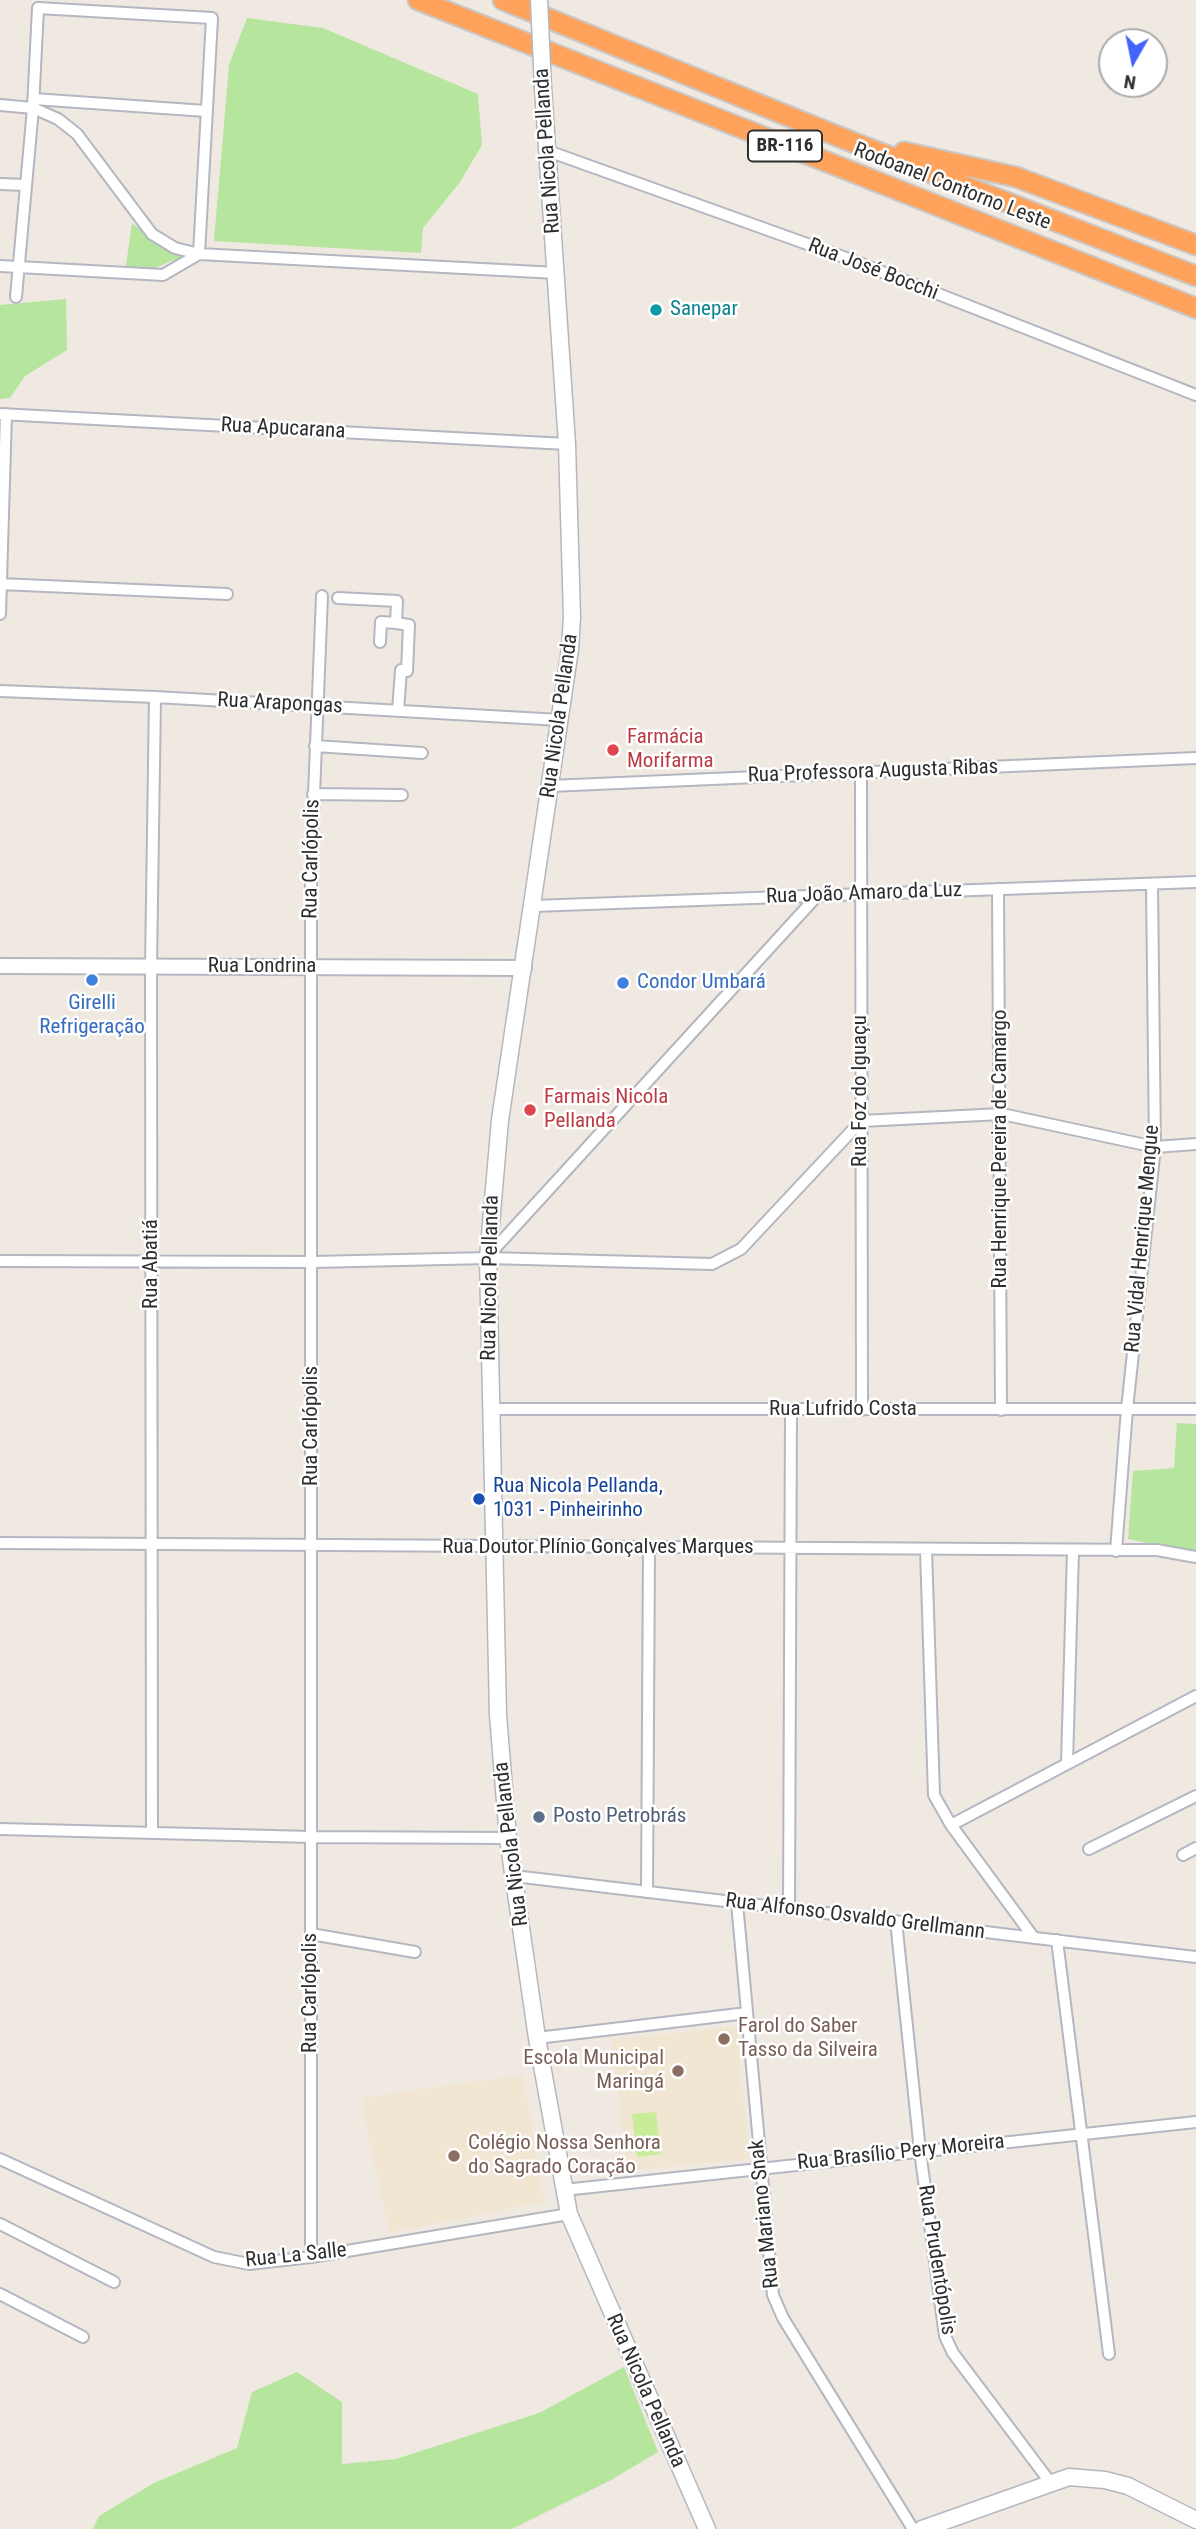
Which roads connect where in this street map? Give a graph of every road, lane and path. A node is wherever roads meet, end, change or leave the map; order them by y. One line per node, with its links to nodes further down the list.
1 (418, 0): 18 (highway, Rodoanel Contorno Leste / BR-116)
2 (503, 0): 7 (highway, Rodoanel Contorno Leste / BR-116)
3 (538, 0): 8 (main road, Rua Nicola Pellanda, bridge)
4 (34, 104): 5 (street); 6 (street); 6 (street); 10 (street); 12 (street)
5 (0, 105)
6 (206, 111): 12 (street)
7 (842, 138): 11 (highway); 16 (highway, Rodoanel Contorno Leste / BR-116)
8 (548, 151): 15 (main road, Rua Nicola Pellanda); 19 (street, Rua José Bocchi)
9 (0, 184): 10 (street)
10 (25, 185): 14 (street)
11 (1196, 245)
12 (199, 254): 14 (street); 15 (street)
13 (0, 266): 14 (street)
14 (17, 267): 17 (street)
15 (557, 274): 21 (main road, Rua Nicola Pellanda)
16 (1196, 276)
17 (16, 297)
18 (1196, 308)
19 (1196, 395)
20 (3, 414): 21 (street, Rua Apucarana); 22 (street)
21 (567, 444): 33 (main road, Rua Nicola Pellanda)
22 (1, 584): 23 (street); 26 (street)
23 (227, 594)
24 (322, 596): 31 (street, Rua Carlópolis)
25 (338, 598): 27 (street)
26 (0, 614)
27 (396, 623): 28 (street); 32 (street)
28 (380, 642)
29 (0, 691): 30 (street, Rua Arapongas)
30 (155, 697): 31 (street, Rua Arapongas); 48 (street, Rua Abatiá)
31 (316, 706): 32 (street, Rua Arapongas); 34 (street, Rua Carlópolis)
32 (398, 711): 33 (street, Rua Arapongas)
33 (560, 720): 38 (main road, Rua Nicola Pellanda)
34 (315, 746): 35 (street); 39 (street, Rua Carlópolis)
35 (422, 752)
36 (1196, 758): 37 (street, Rua Professora Augusta Ribas)
37 (861, 773): 38 (street, Rua Professora Augusta Ribas); 44 (street, Rua Foz do Iguaçu)
38 (550, 786): 46 (main road, Rua Nicola Pellanda)
39 (313, 794): 40 (street); 49 (street, Rua Carlópolis)
40 (401, 795)
41 (1196, 882): 42 (street, Rua João Amaro da Luz)
42 (1152, 885): 43 (street, Rua João Amaro da Luz); 54 (street, Rua Vidal Henrique Mengue)
43 (998, 889): 44 (street, Rua João Amaro da Luz); 51 (street, Rua Henrique Pereira de Camargo)
44 (861, 894): 45 (street, Rua João Amaro da Luz); 52 (street, Rua Foz do Iguaçu)
45 (817, 895): 46 (street, Rua João Amaro da Luz); 55 (street)
46 (533, 906): 50 (main road, Rua Nicola Pellanda)
47 (0, 966): 48 (street, Rua Londrina)
48 (151, 967): 49 (street, Rua Londrina); 57 (street, Rua Abatiá)
49 (311, 968): 50 (street, Rua Londrina); 58 (street, Rua Carlópolis)
50 (524, 968): 55 (main road, Rua Nicola Pellanda)
51 (1002, 1114): 52 (street); 54 (street); 64 (street, Rua Henrique Pereira de Camargo)
52 (861, 1121): 55 (street); 63 (street, Rua Foz do Iguaçu)
53 (1196, 1144): 54 (street)
54 (1155, 1147): 60 (street, Rua Vidal Henrique Mengue)
55 (488, 1257): 58 (street); 59 (main road, Rua Nicola Pellanda)
56 (0, 1261): 57 (street)
57 (152, 1262): 58 (street); 66 (street, Rua Abatiá)
58 (313, 1262): 67 (street, Rua Carlópolis)
59 (489, 1409): 62 (street, Rua Lufrido Costa); 68 (main road, Rua Nicola Pellanda)
60 (1127, 1409): 61 (street, Rua Lufrido Costa); 64 (street, Rua Lufrido Costa); 73 (street, Rua Vidal Henrique Mengue)
61 (1196, 1409)
62 (791, 1410): 63 (street, Rua Lufrido Costa); 70 (street)
63 (862, 1410): 64 (street, Rua Lufrido Costa)
64 (1002, 1410)
65 (0, 1544): 66 (street, Rua Doutor Plínio Gonçalves Marques)
66 (152, 1545): 67 (street, Rua Doutor Plínio Gonçalves Marques); 80 (street, Rua Abatiá)
67 (312, 1546): 68 (street, Rua Doutor Plínio Gonçalves Marques); 81 (street, Rua Carlópolis)
68 (492, 1547): 69 (street, Rua Doutor Plínio Gonçalves Marques); 82 (main road, Rua Nicola Pellanda)
69 (649, 1548): 70 (street, Rua Doutor Plínio Gonçalves Marques); 87 (street)
70 (788, 1549): 71 (street, Rua Doutor Plínio Gonçalves Marques); 89 (street)
71 (926, 1550): 72 (street, Rua Doutor Plínio Gonçalves Marques); 78 (street)
72 (1073, 1551): 73 (street, Rua Doutor Plínio Gonçalves Marques); 76 (street)
73 (1116, 1551): 74 (street, Rua Doutor Plínio Gonçalves Marques)
74 (1196, 1557)
75 (1196, 1696): 76 (street)
76 (1067, 1763): 78 (street)
77 (1196, 1796): 84 (street)
78 (951, 1825): 92 (street)
79 (0, 1829): 80 (street)
80 (152, 1831): 81 (street)
81 (311, 1837): 82 (street); 91 (street, Rua Carlópolis)
82 (508, 1838): 86 (main road, Rua Nicola Pellanda)
83 (1196, 1848): 85 (street)
84 (1089, 1849)
85 (1184, 1855)
86 (514, 1876): 87 (street, Rua Alfonso Osvaldo Grellmann); 97 (main road, Rua Nicola Pellanda)
87 (647, 1892): 88 (street, Rua Alfonso Osvaldo Grellmann)
88 (737, 1903): 89 (street, Rua Alfonso Osvaldo Grellmann); 96 (street, Rua Mariano Snak)
89 (789, 1909): 90 (street, Rua Alfonso Osvaldo Grellmann)
90 (896, 1922): 92 (street, Rua Alfonso Osvaldo Grellmann); 100 (street, Rua Prudentópolis)
91 (311, 1934): 94 (street); 107 (street, Rua Carlópolis)
92 (1034, 1937): 93 (street, Rua Alfonso Osvaldo Grellmann)
93 (1056, 1940): 95 (street, Rua Alfonso Osvaldo Grellmann); 99 (street)
94 (415, 1952)
95 (1196, 1957)
96 (747, 2013): 97 (street); 102 (street, Rua Mariano Snak)
97 (537, 2038): 104 (main road, Rua Nicola Pellanda)
98 (1196, 2122): 99 (street, Rua Brasílio Pery Moreira)
99 (1081, 2134): 100 (street, Rua Brasílio Pery Moreira); 111 (street)
100 (920, 2151): 102 (street, Rua Brasílio Pery Moreira); 112 (street, Rua Prudentópolis)
101 (3, 2160): 103 (street); 107 (street, Rua La Salle)
102 (760, 2169): 104 (street, Rua Brasílio Pery Moreira); 115 (street, Rua Mariano Snak)
103 (0, 2173)
104 (564, 2190): 105 (main road, Rua Nicola Pellanda)
105 (569, 2214): 107 (street, Rua La Salle); 114 (main road, Rua Nicola Pellanda)
106 (0, 2224): 108 (street)
107 (311, 2257)
108 (114, 2282)
109 (0, 2294): 110 (street)
110 (83, 2337)
111 (1109, 2354)
112 (1051, 2482): 113 (main road); 116 (main road)
113 (1196, 2520)
114 (707, 2529)
115 (913, 2529)
116 (922, 2529)

